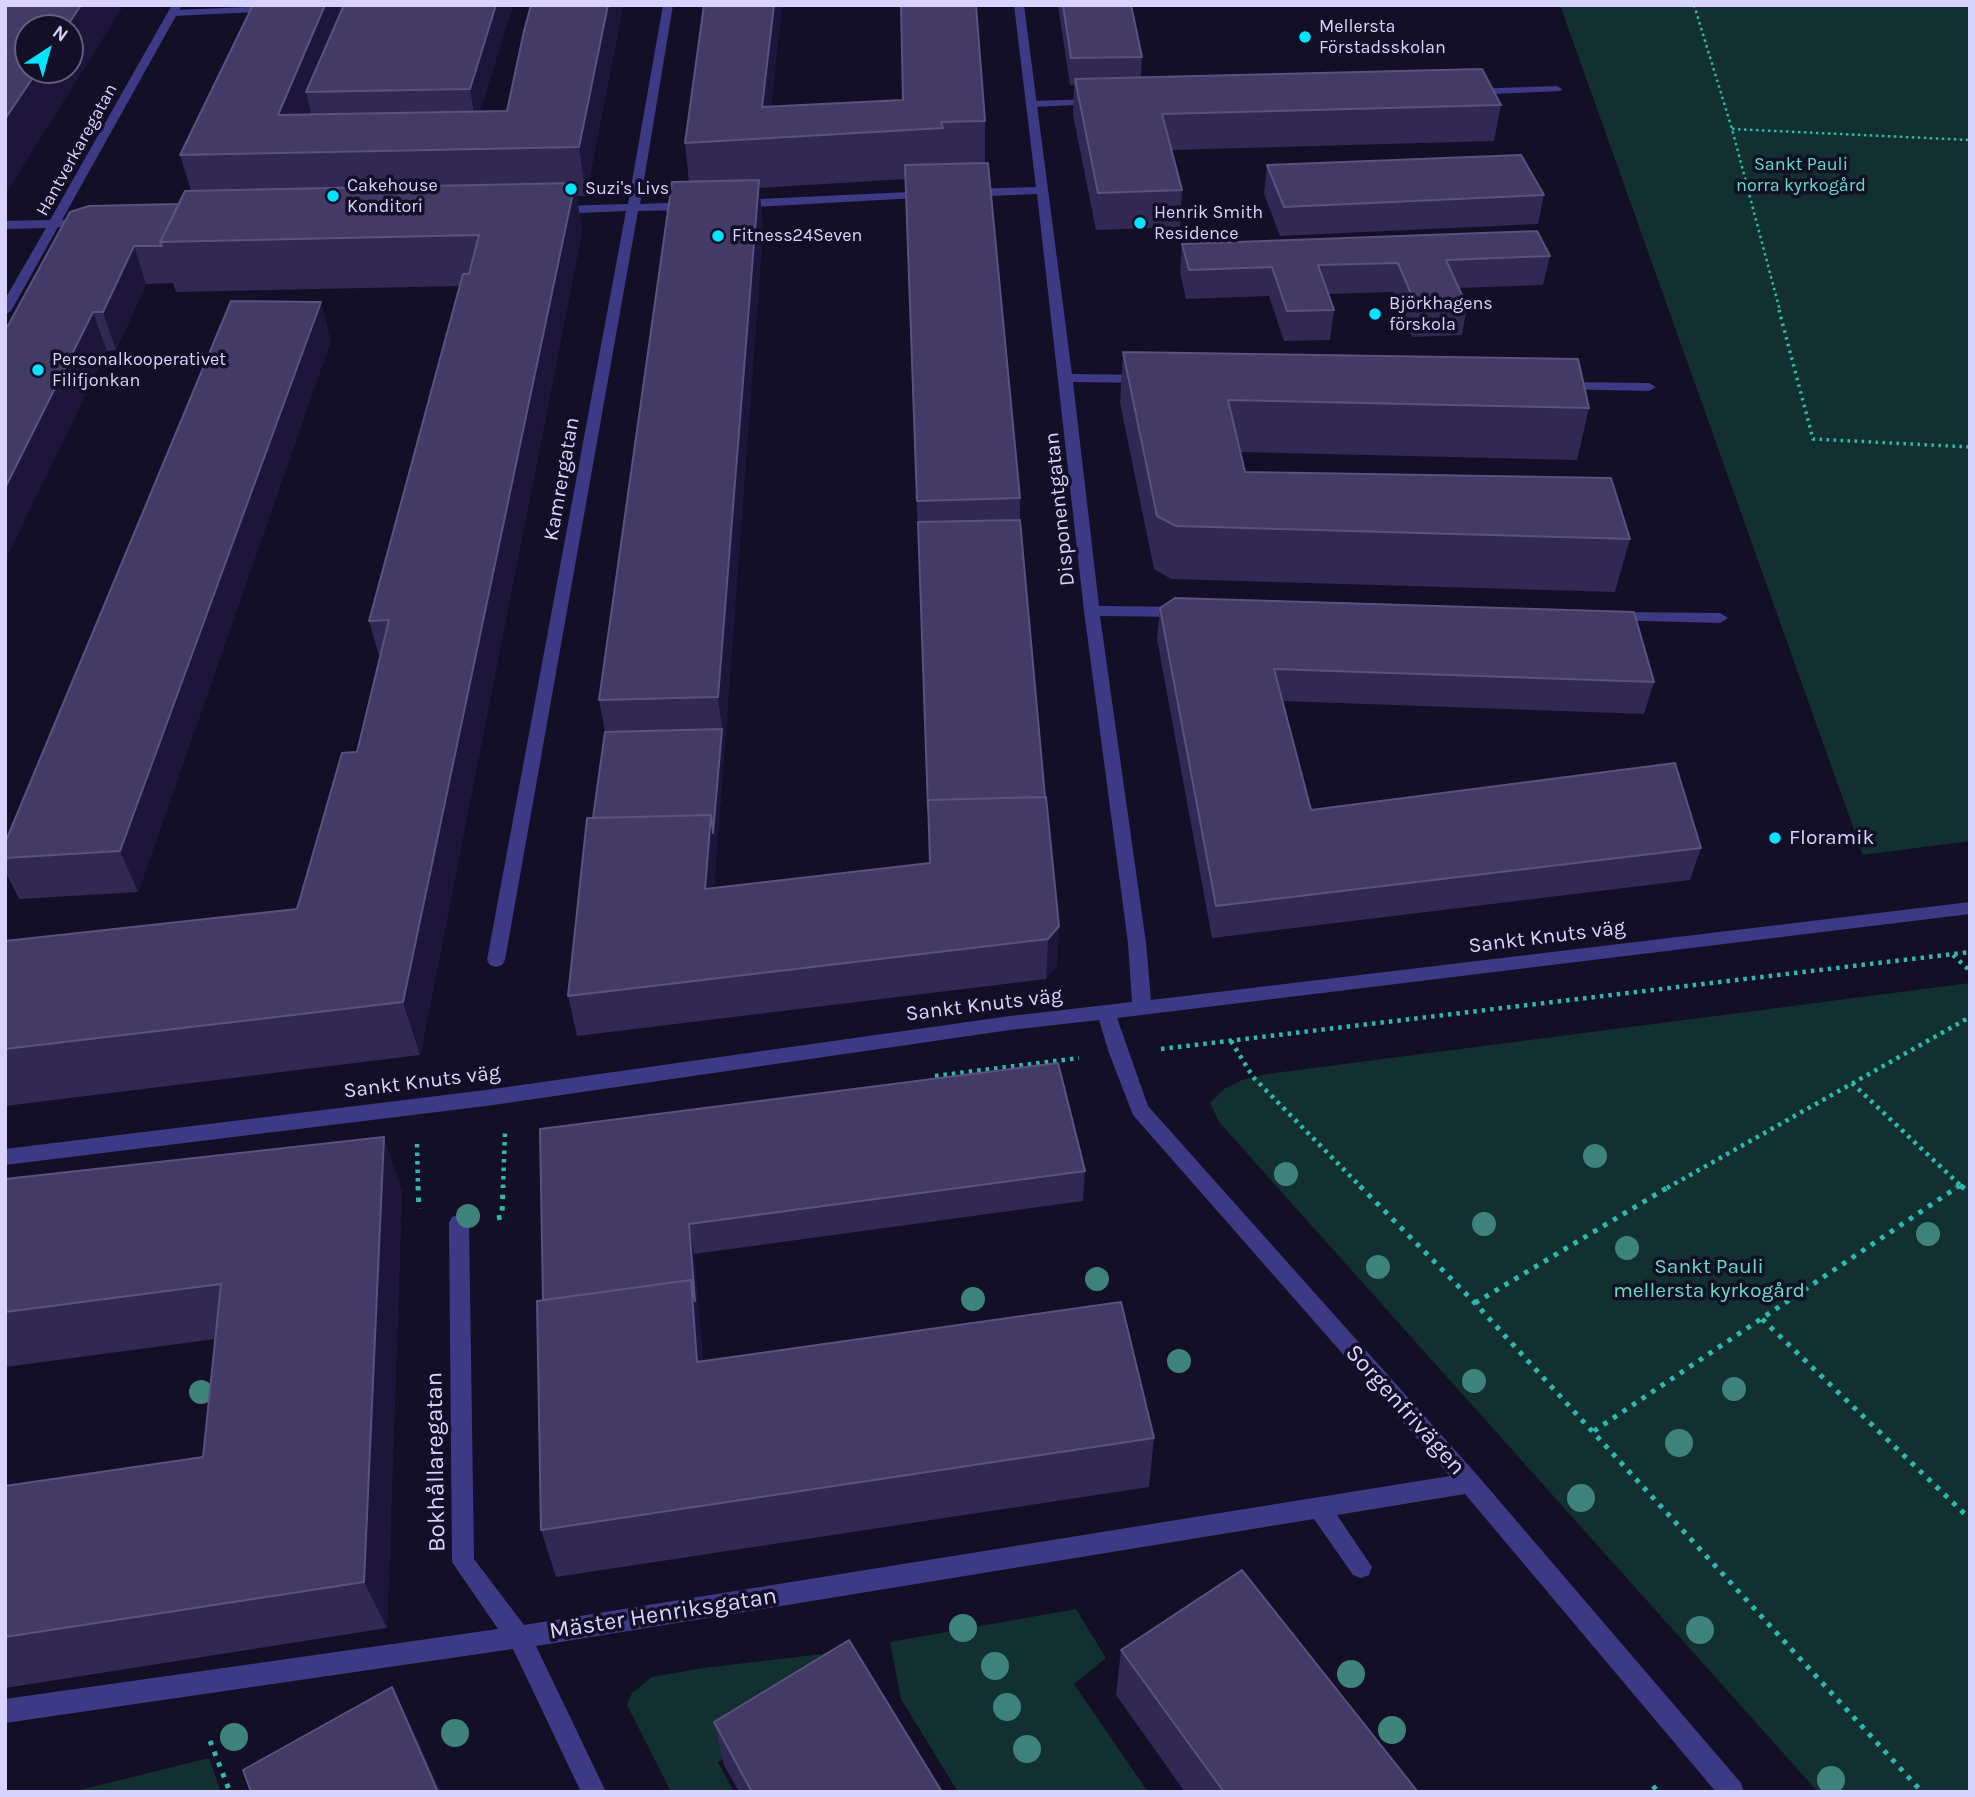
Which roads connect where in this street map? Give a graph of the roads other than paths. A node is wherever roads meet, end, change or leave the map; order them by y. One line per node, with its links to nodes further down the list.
1 (668, 5): 14 (street, Kamrergatan)
2 (1018, 5): 8 (street, Disponentgatan)
3 (285, 8): 4 (street)
4 (175, 9): 17 (street, Hantverkaregatan)
5 (1557, 89): 6 (street)
6 (1460, 92)
7 (1101, 102): 8 (street)
8 (1032, 104): 9 (street, Disponentgatan)
9 (1042, 190): 11 (street); 20 (street, Disponentgatan)
10 (947, 194): 12 (street)
11 (960, 194)
12 (729, 204)
13 (702, 205): 14 (street)
14 (634, 208): 15 (street); 29 (street, Kamrergatan)
15 (537, 211)
16 (97, 223): 17 (street)
17 (55, 224): 18 (street); 19 (street, Hantverkaregatan)
18 (5, 225)
19 (5, 311)
20 (1066, 378): 21 (street); 24 (street, Disponentgatan)
21 (1163, 379)
22 (1552, 386): 23 (street)
23 (1649, 387)
24 (1092, 611): 25 (street); 30 (street, Disponentgatan)
25 (1204, 612)
26 (1595, 617): 27 (street)
27 (1720, 618)
28 (1970, 908): 30 (street, Sankt Knuts väg)
29 (496, 960)
30 (1142, 1008): 31 (street, Sankt Knuts väg)
31 (1107, 1013): 32 (street, Sankt Knuts väg); 34 (street, Sorgenfrivägen)
32 (5, 1157)
33 (459, 1223): 37 (street, Bokhållaregatan)
34 (1470, 1483): 35 (street, Mäster Henriksgatan); 40 (street, Sorgenfrivägen)
35 (1320, 1510): 36 (street); 37 (street, Mäster Henriksgatan)
36 (1360, 1567)
37 (519, 1637): 38 (street, Mäster Henriksgatan); 39 (street, Bokhållaregatan)
38 (5, 1711)
39 (594, 1792)
40 (1732, 1792)

